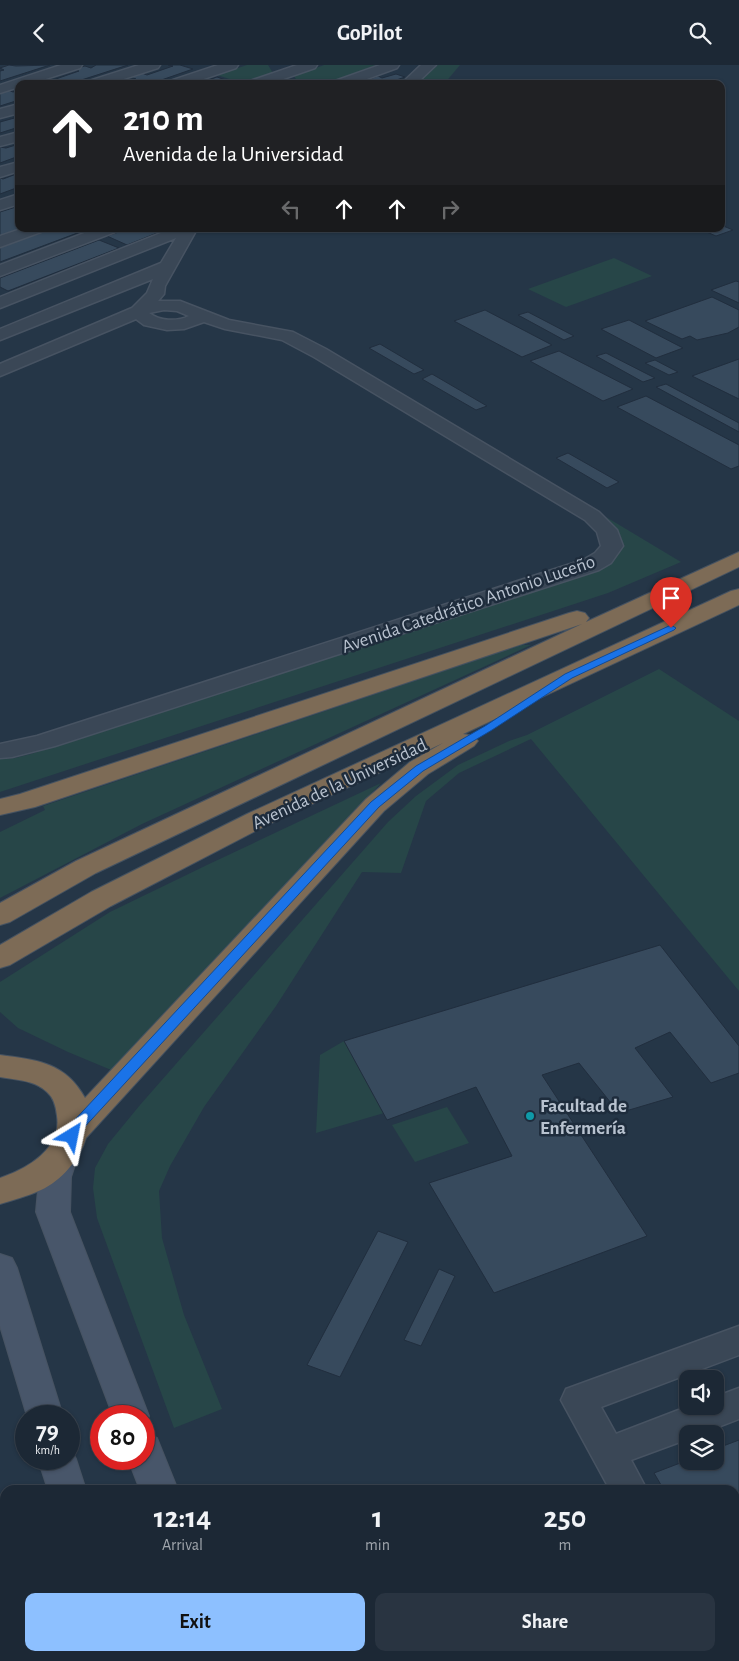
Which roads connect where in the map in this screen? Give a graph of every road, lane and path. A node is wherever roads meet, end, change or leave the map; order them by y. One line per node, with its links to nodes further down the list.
1 (75, 65): 8 (street)
2 (153, 65): 9 (street)
3 (231, 65): 10 (street)
4 (310, 65): 7 (street)
5 (392, 65): 12 (street)
6 (429, 65): 13 (street)
7 (280, 75): 11 (street)
8 (28, 80)
9 (106, 80)
10 (186, 80)
11 (266, 80)
12 (351, 80)
13 (412, 80)
14 (15, 84): 15 (street)
15 (0, 89)
16 (15, 109): 17 (street)
17 (0, 114)
18 (15, 137): 19 (street)
19 (0, 142)
20 (15, 166): 21 (street)
21 (0, 172)
22 (15, 200): 23 (street)
23 (0, 205)
24 (28, 232): 28 (street)
25 (102, 232): 30 (street)
26 (177, 232): 31 (street)
27 (187, 232): 29 (street)
28 (0, 242)
29 (168, 267): 32 (street); 34 (street)
30 (0, 271)
31 (0, 303)
32 (150, 308): 33 (street, Avenida Catedrático Antonio Luceño); 35 (street, Avenida Catedrático Antonio Luceño)
33 (225, 323): 39 (street, Avenida Catedrático Antonio Luceño)
34 (0, 335)
35 (0, 371)
36 (730, 563): 40 (highway); 41 (highway, Avenida de la Universidad)
37 (739, 596): 38 (highway, Avenida de la Universidad)
38 (568, 676): 42 (highway, Avenida de la Universidad); 44 (highway)
39 (0, 751)
40 (0, 807)
41 (0, 915)
42 (4, 955)
43 (3, 1063): 44 (highway)
44 (68, 1143): 45 (highway); 50 (main road)
45 (0, 1191)
46 (0, 1268): 49 (main road)
47 (739, 1340): 51 (street)
48 (739, 1403): 51 (street)
49 (41, 1405)
50 (127, 1405)
51 (608, 1453): 56 (street)
52 (61, 1470): 54 (main road)
53 (152, 1470): 55 (main road)
54 (65, 1485)
55 (157, 1485)
56 (626, 1485)

